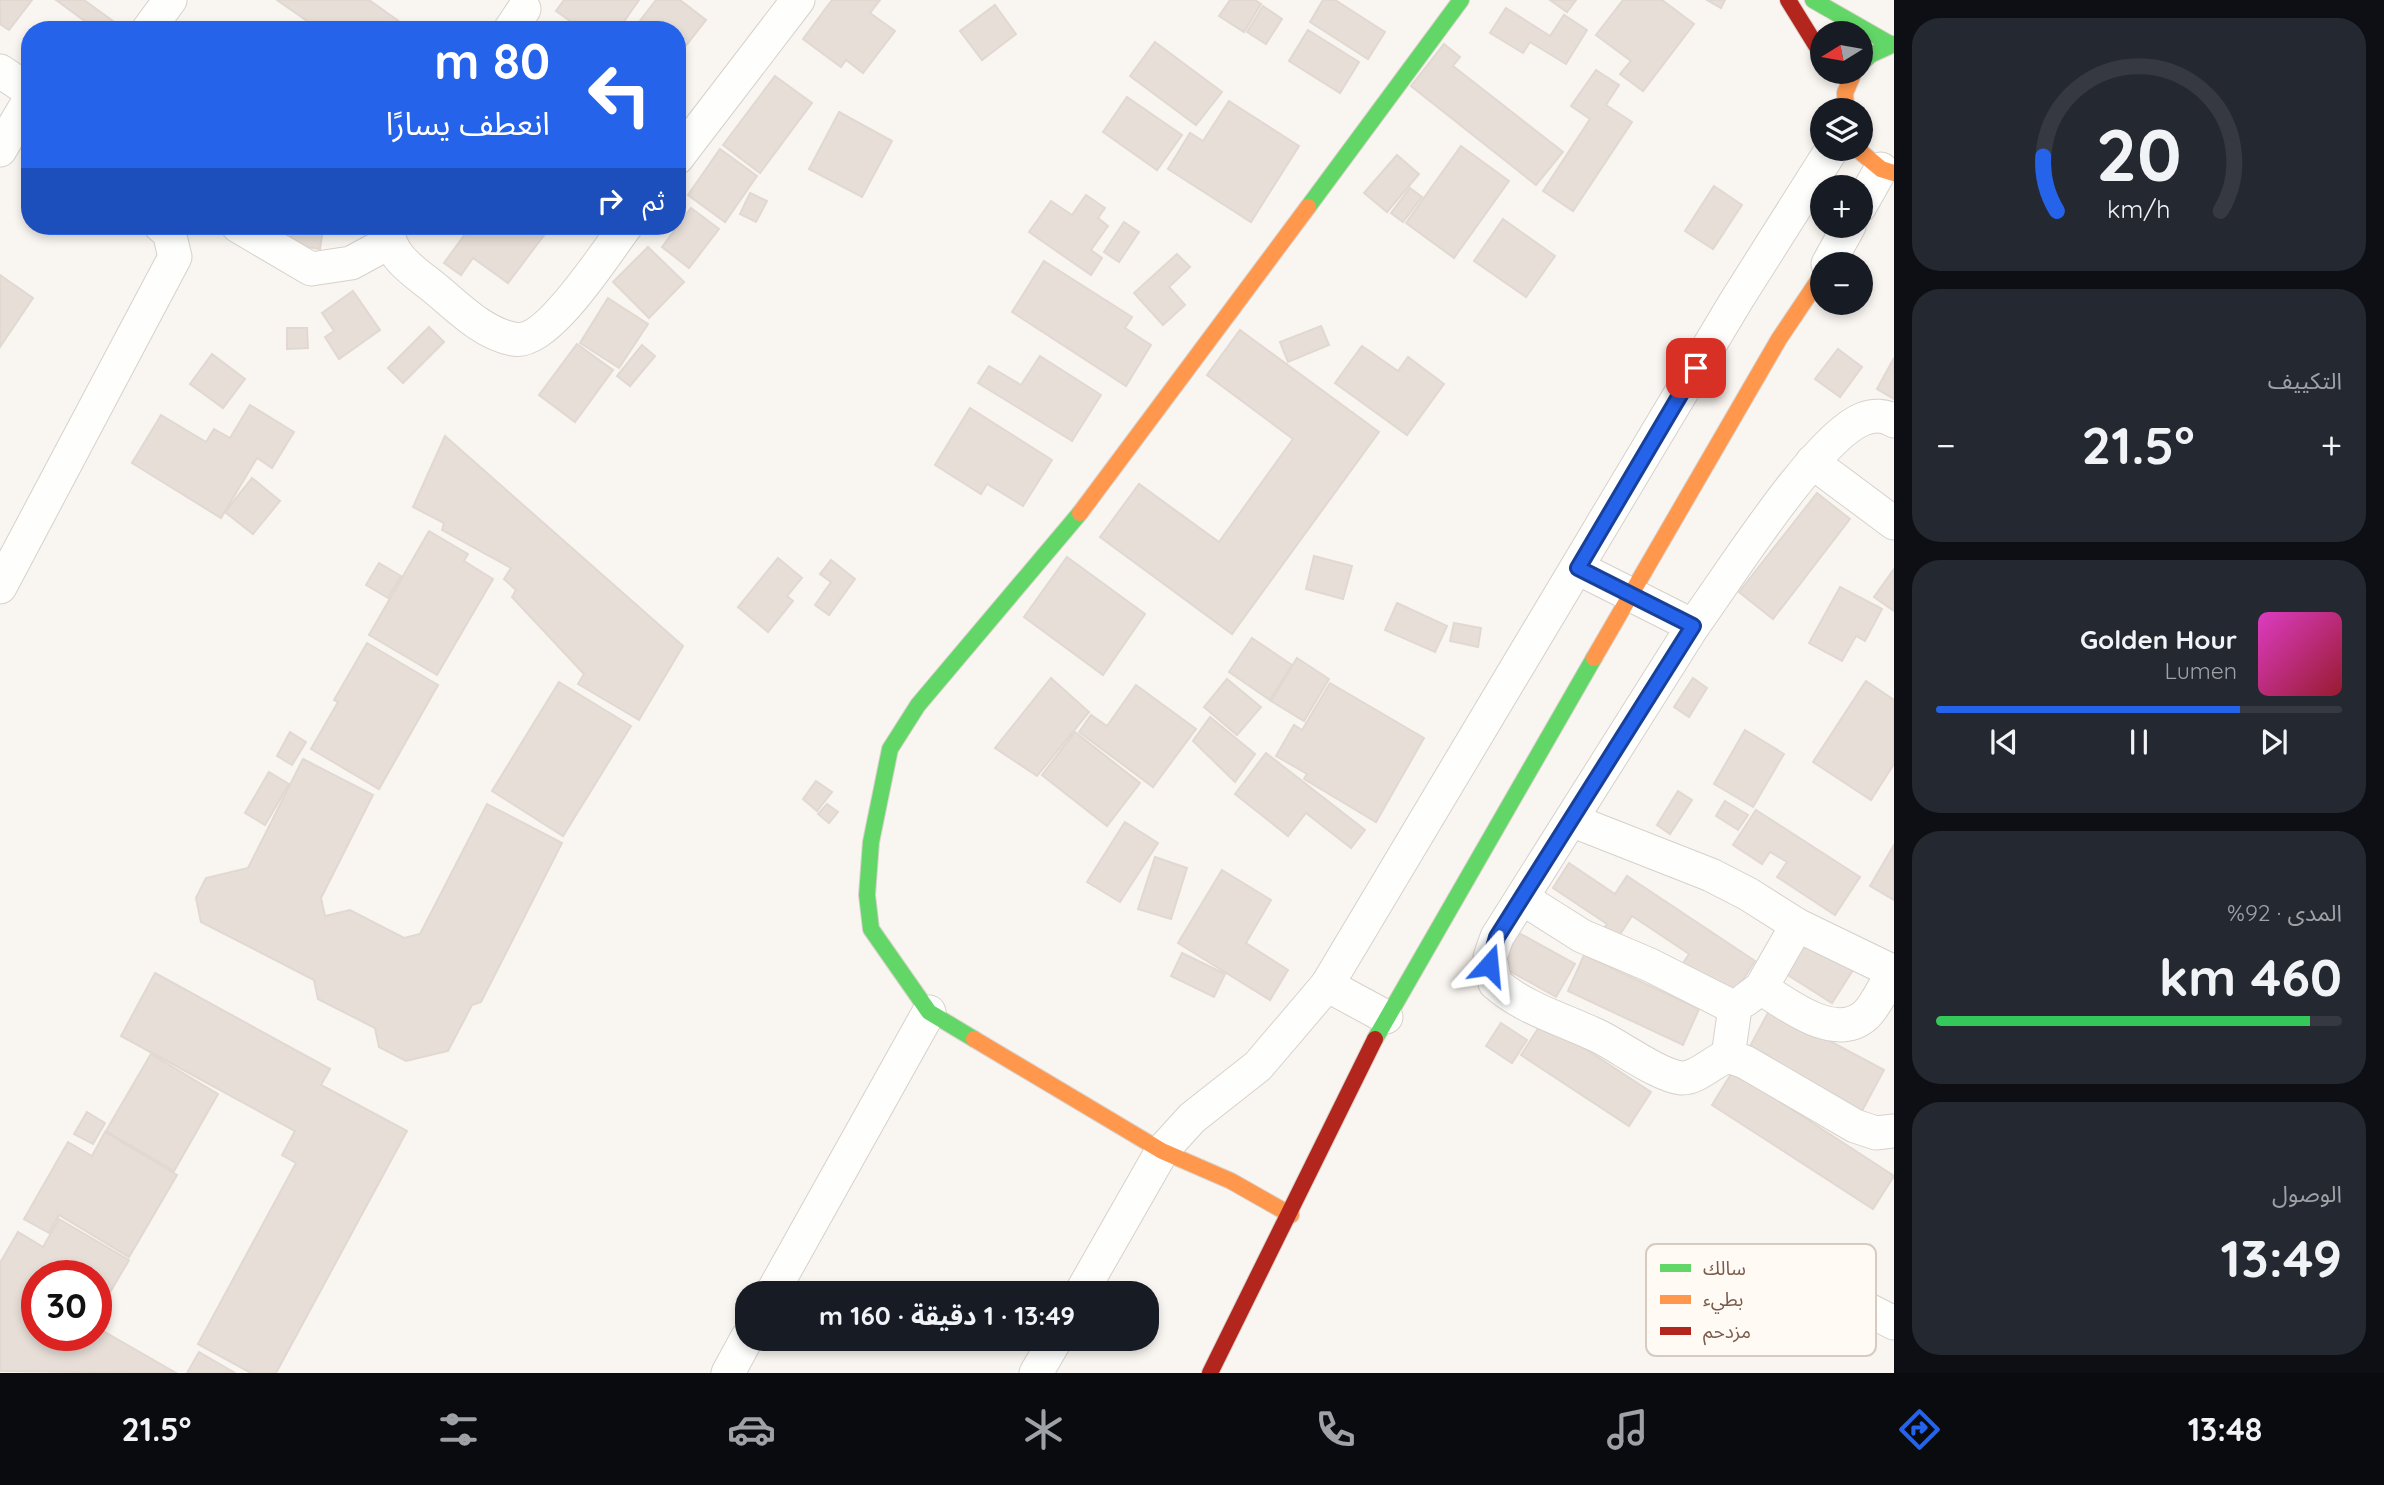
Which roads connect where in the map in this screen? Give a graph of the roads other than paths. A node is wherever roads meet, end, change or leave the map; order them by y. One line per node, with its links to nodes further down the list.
1 (170, 0): 6 (street)
2 (798, 0): 16 (street)
3 (1461, 0): 38 (street)
4 (1788, 0): 7 (street)
5 (1814, 0): 8 (street)
6 (155, 21)
7 (1810, 36)
8 (1892, 44): 9 (street)
9 (1873, 54)
10 (0, 71): 13 (street)
11 (1839, 84): 14 (street)
12 (1849, 84): 14 (street)
13 (21, 85)
14 (1845, 93): 15 (street)
15 (1845, 98)
16 (686, 146)
17 (1824, 161): 27 (street)
18 (170, 235): 28 (street)
19 (253, 235): 20 (street)
20 (387, 235)
21 (388, 235): 22 (street)
22 (619, 235)
23 (1810, 293): 29 (street)
24 (1894, 421): 25 (street)
25 (1812, 462): 26 (street); 30 (street)
26 (1894, 523)
27 (1578, 568): 29 (street); 35 (street)
28 (0, 587)
29 (1632, 596): 30 (street); 39 (street)
30 (1693, 626): 31 (street)
31 (1571, 820): 32 (street); 33 (street)
32 (1522, 898): 37 (street); 40 (street)
33 (1797, 925): 34 (street); 36 (street)
34 (1893, 973): 36 (street)
35 (1327, 985): 39 (street); 42 (street)
36 (1761, 988): 37 (street)
37 (1735, 1008): 40 (street)
38 (929, 1012): 42 (street); 44 (street)
39 (1387, 1017): 43 (street)
40 (1728, 1056): 41 (street)
41 (1894, 1132)
42 (1162, 1151): 43 (street); 45 (street)
43 (1291, 1216): 52 (street)
44 (779, 1281)
45 (1088, 1281)
46 (1876, 1314): 47 (street)
47 (1894, 1323)
48 (740, 1351): 50 (street)
49 (1049, 1351): 51 (street)
50 (728, 1373)
51 (1036, 1373)
52 (1210, 1373)

